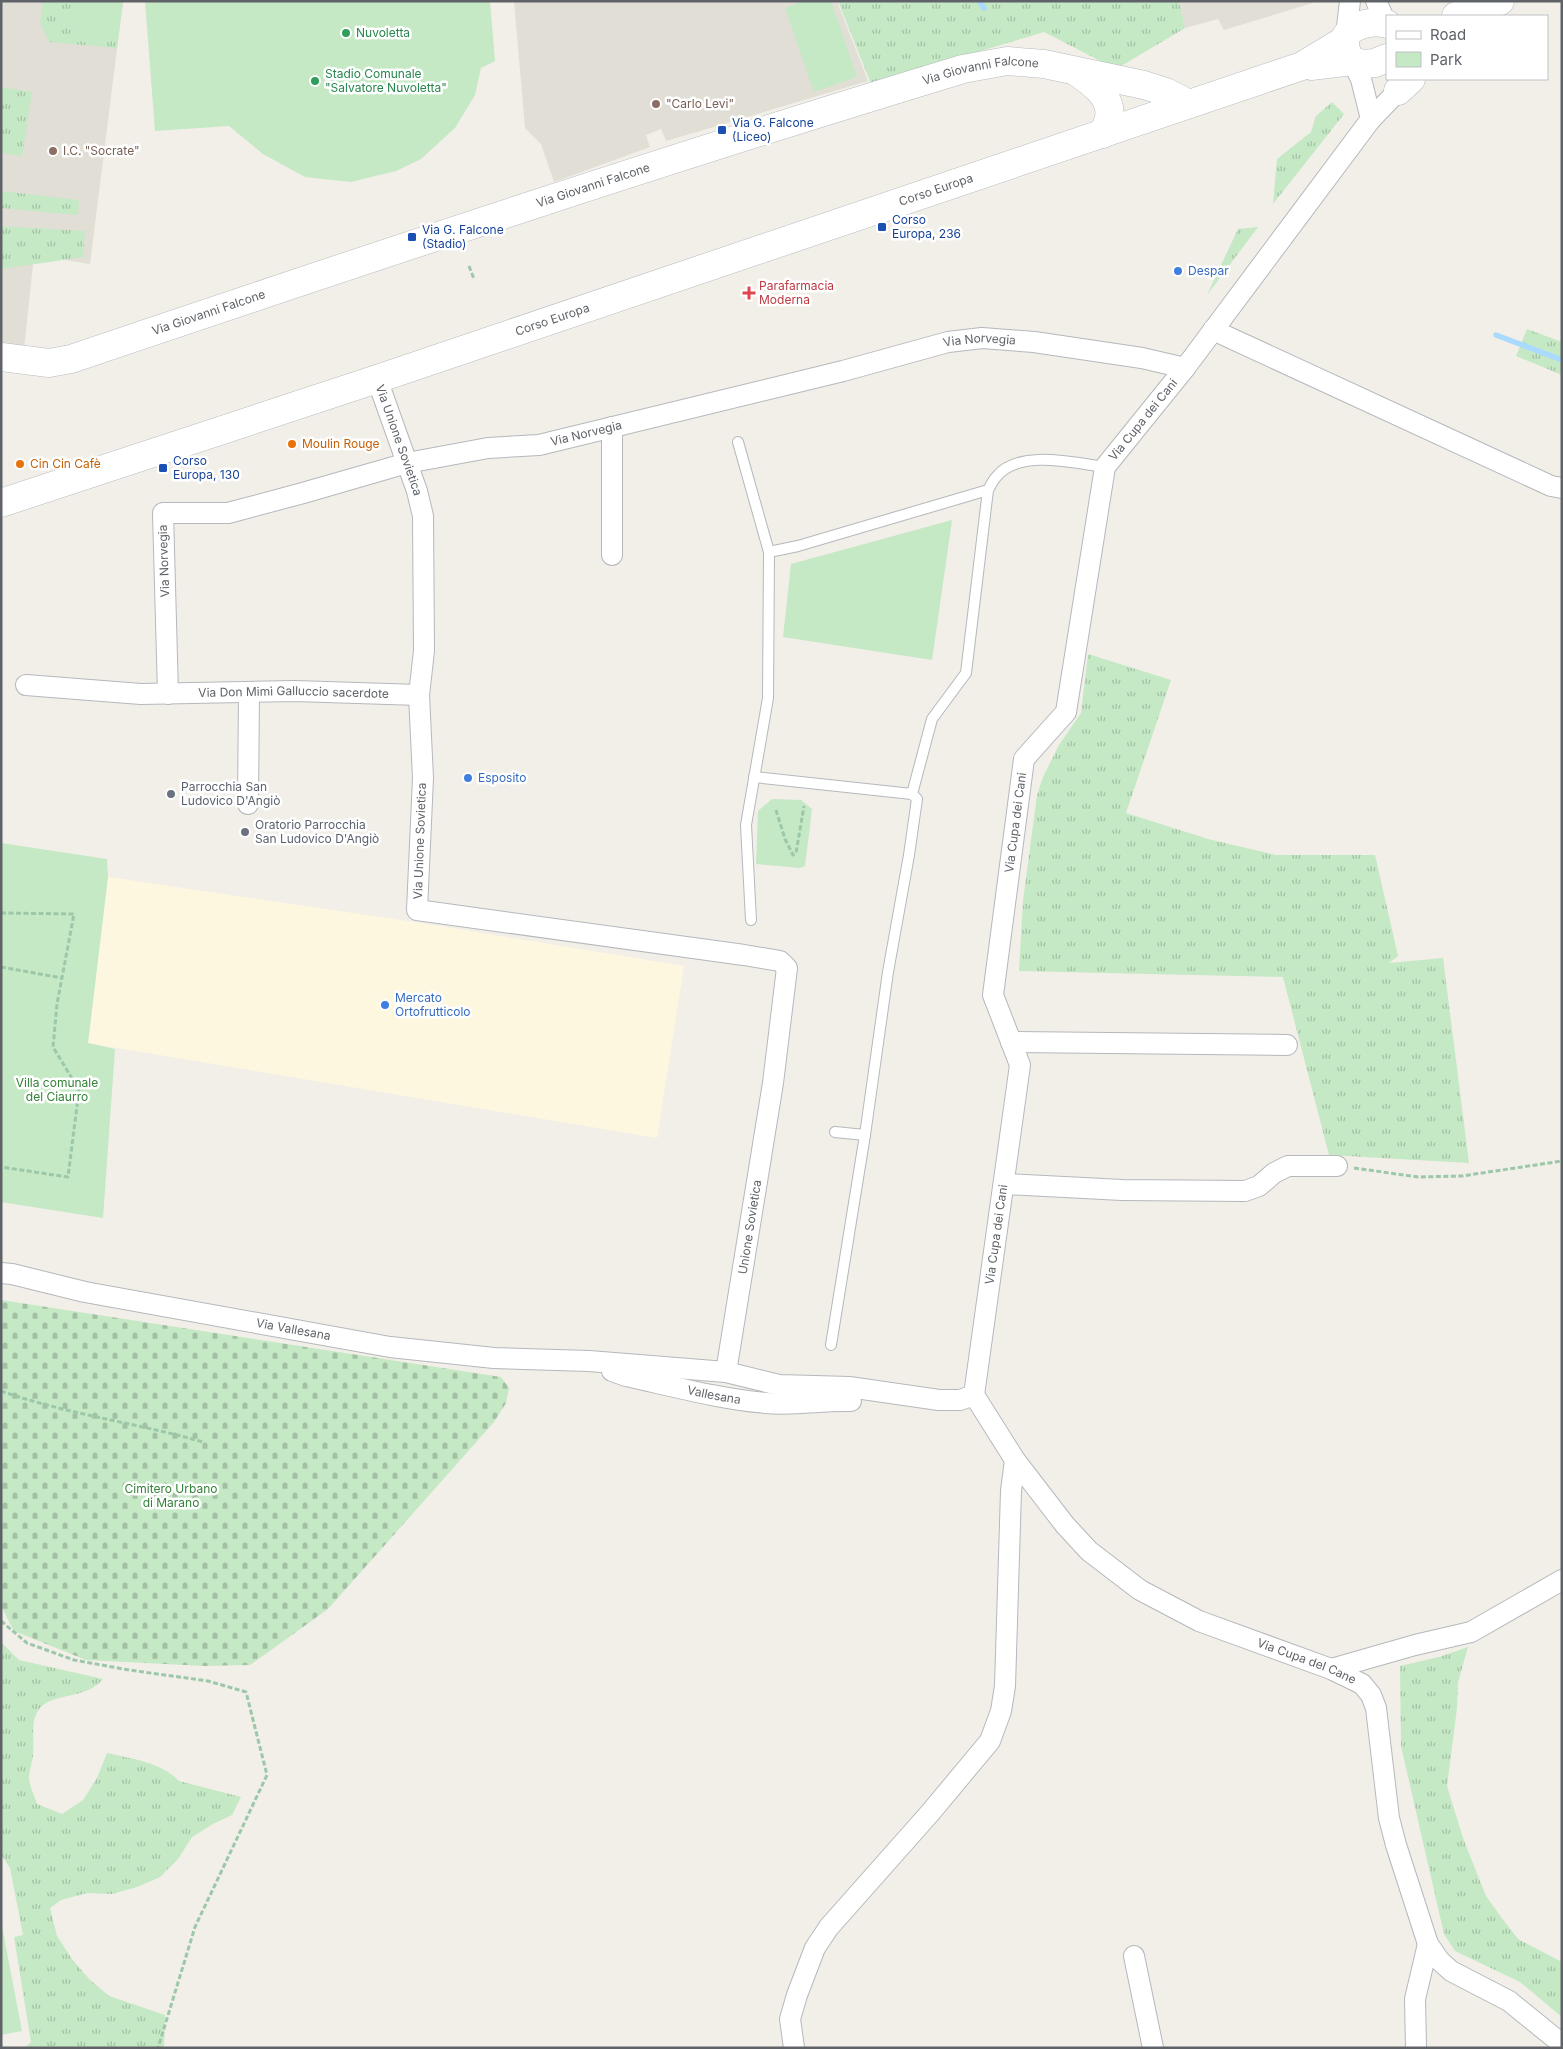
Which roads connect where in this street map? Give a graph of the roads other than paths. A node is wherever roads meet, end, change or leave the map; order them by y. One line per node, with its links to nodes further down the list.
1 (1350, 1): 5 (street)
2 (1498, 2): 3 (main road)
3 (1459, 15)
4 (1383, 16): 5 (main road, Corso Europa)
5 (1348, 45): 6 (main road); 9 (main road, Corso Europa); 10 (street)
6 (1386, 58)
7 (1075, 71): 9 (main road, Via Giovanni Falcone); 11 (main road); 13 (main road, Via Giovanni Falcone)
8 (1403, 83): 10 (street, Via Cupa dei Cani)
9 (1189, 104): 11 (main road, Corso Europa)
10 (1371, 120): 12 (street, Via Cupa dei Cani)
11 (1102, 134): 15 (main road, Corso Europa)
12 (1213, 330): 14 (street, Via Cupa dei Cani); 20 (street)
13 (1, 358)
14 (1185, 368): 16 (street, Via Norvegia); 19 (street, Via Cupa dei Cani)
15 (377, 379): 18 (street, Via Unione Sovietica); 22 (main road, Corso Europa)
16 (612, 428): 18 (street, Via Norvegia); 24 (street)
17 (738, 442): 23 (lane)
18 (407, 462): 27 (street, Via Norvegia); 28 (street, Via Unione Sovietica)
19 (1105, 467): 21 (lane); 33 (street, Via Cupa dei Cani)
20 (1562, 488)
21 (988, 490): 23 (lane); 30 (lane)
22 (1, 503)
23 (769, 552): 29 (lane)
24 (612, 555)
25 (26, 685): 27 (street, Via Don Mimì Galluccio sacerdote)
26 (250, 692): 27 (street, Via Don Mimì Galluccio sacerdote); 28 (street, Via Don Mimì Galluccio sacerdote); 31 (street)
27 (168, 694)
28 (419, 695): 35 (street, Via Unione Sovietica)
29 (754, 777): 30 (lane); 32 (lane)
30 (912, 794): 37 (lane)
31 (248, 804)
32 (751, 920)
33 (1011, 1042): 34 (street); 39 (street, Via Cupa dei Cani)
34 (1287, 1045)
35 (773, 1083): 43 (street, Unione Sovietica)
36 (836, 1132): 37 (lane)
37 (865, 1135): 41 (lane)
38 (1337, 1166): 39 (street)
39 (1004, 1184): 44 (street, Via Cupa dei Cani)
40 (1, 1273): 42 (street, Via Vallesana)
41 (831, 1345)
42 (589, 1361): 43 (street, Vallesana); 44 (street, Vallesana)
43 (726, 1372): 44 (street)
44 (974, 1395): 45 (street, Via Cupa del Cane)
45 (1015, 1460): 47 (street, Via Cupa del Cane); 51 (street)
46 (1562, 1580): 47 (street)
47 (1331, 1669): 48 (street, Via Cupa del Cane)
48 (1428, 1944): 50 (street, Via Cupa del Cane); 53 (street)
49 (1134, 1956): 52 (street)
50 (1562, 2044)
51 (794, 2048)
52 (1153, 2048)
53 (1416, 2048)

